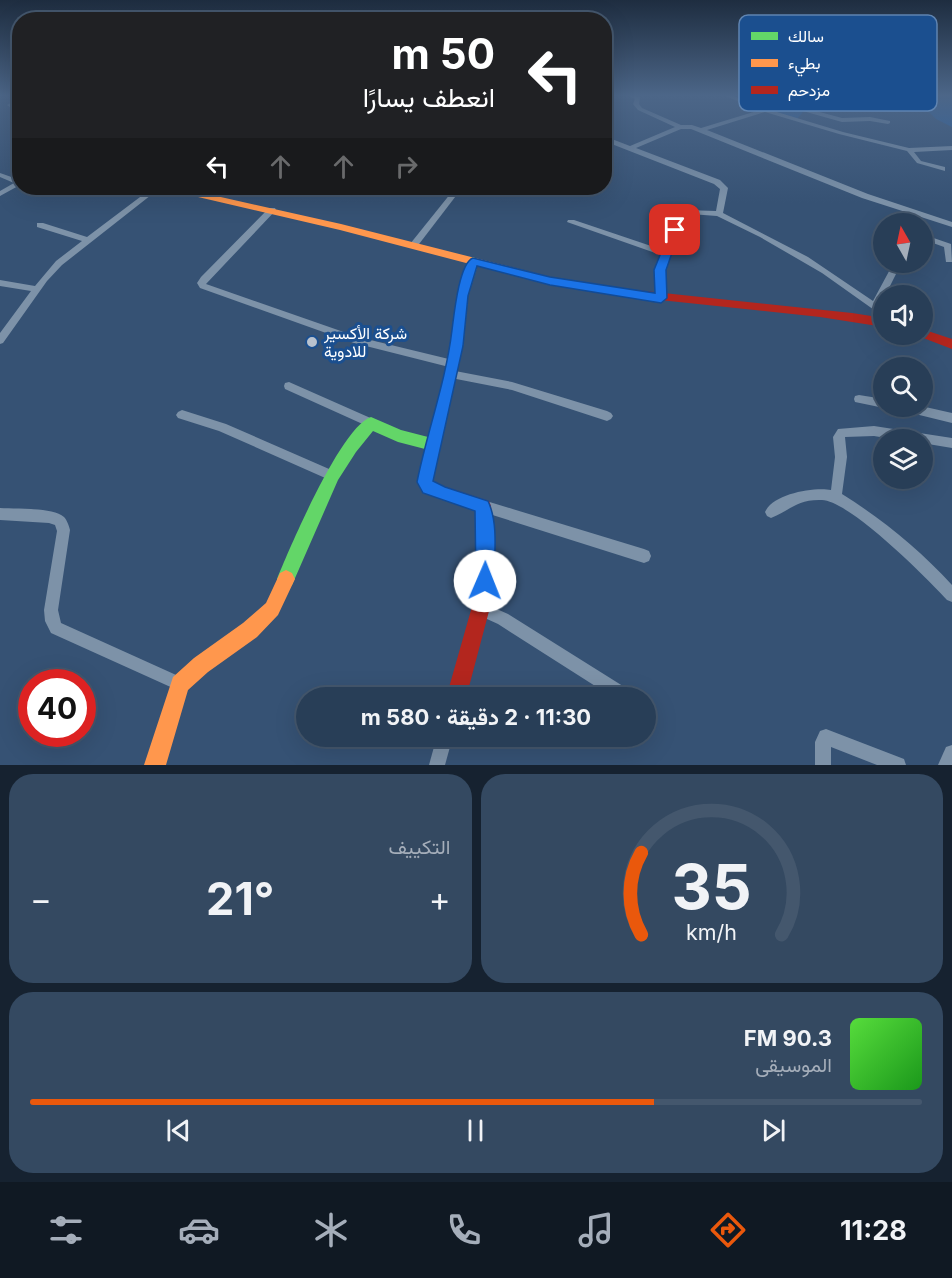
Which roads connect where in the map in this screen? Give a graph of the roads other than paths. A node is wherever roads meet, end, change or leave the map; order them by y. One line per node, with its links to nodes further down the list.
1 (669, 132): 5 (street)
2 (705, 132): 13 (street)
3 (837, 132): 7 (street)
4 (612, 141): 5 (street)
5 (632, 147): 14 (street)
6 (952, 148): 7 (street)
7 (909, 150): 8 (street)
8 (942, 169)
9 (147, 195): 19 (street)
10 (203, 195): 12 (main road)
11 (453, 195): 21 (street)
12 (272, 210): 21 (main road); 33 (street)
13 (917, 213)
14 (719, 214): 22 (street); 28 (street)
15 (933, 218): 18 (street)
16 (571, 222): 22 (street)
17 (40, 225): 19 (street)
18 (952, 225)
19 (88, 240): 26 (street)
20 (933, 240): 23 (street)
21 (414, 246): 24 (main road)
22 (666, 254): 27 (street)
23 (949, 260)
24 (473, 261): 27 (main road); 33 (main road)
25 (0, 283): 26 (street)
26 (37, 289): 31 (street)
27 (661, 298): 29 (main road)
28 (873, 306)
29 (873, 321)
30 (933, 337): 32 (main road)
31 (0, 340)
32 (952, 344)
33 (452, 369): 39 (street); 43 (main road)
34 (289, 386): 41 (street)
35 (859, 399): 36 (street)
36 (873, 402)
37 (933, 414): 40 (street)
38 (182, 415): 44 (street)
39 (607, 416)
40 (952, 418)
41 (371, 423): 43 (main road); 44 (main road)
42 (952, 443): 45 (street)
43 (432, 444): 46 (main road)
44 (332, 476): 52 (main road)
45 (836, 497): 47 (street); 50 (street)
46 (483, 506): 49 (street); 51 (main road)
47 (771, 512)
48 (0, 514): 52 (street)
49 (644, 555)
50 (952, 595)
51 (482, 609): 53 (main road); 54 (street)
52 (180, 684): 57 (main road)
53 (459, 687)
54 (611, 687)
55 (442, 747): 58 (street)
56 (952, 753): 61 (street)
57 (155, 765)
58 (437, 765)
59 (823, 765): 60 (street)
60 (898, 765)
61 (946, 765)

